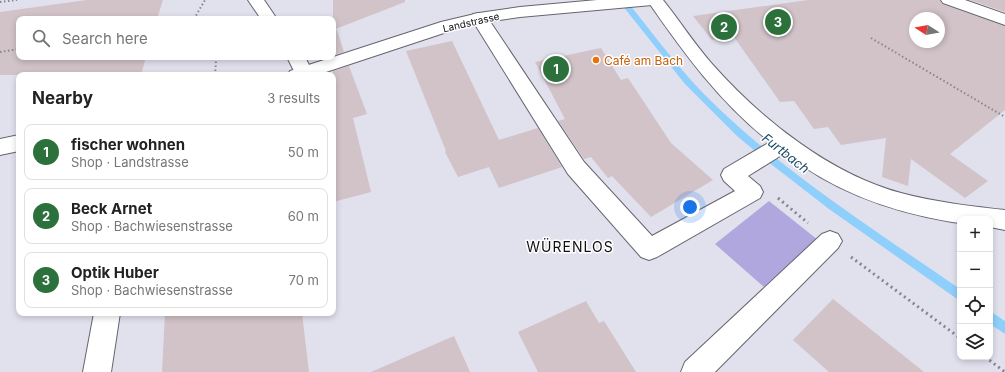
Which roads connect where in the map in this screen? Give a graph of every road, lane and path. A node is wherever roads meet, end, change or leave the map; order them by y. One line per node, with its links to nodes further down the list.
1 (18, 0): 6 (path)
2 (205, 0): 7 (path)
3 (256, 0): 8 (street)
4 (648, 0): 9 (street, Landstrasse); 21 (street)
5 (949, 0): 10 (street)
6 (0, 2)
7 (196, 16)
8 (267, 16)
9 (479, 18): 18 (street, Landstrasse); 21 (street)
10 (1005, 20)
11 (871, 38): 19 (path)
12 (16, 49): 13 (path)
13 (0, 52)
14 (217, 60): 16 (path)
15 (297, 60): 17 (street)
16 (214, 72)
17 (300, 72)
18 (307, 72)
19 (1005, 117)
20 (16, 143): 22 (street)
21 (780, 145): 23 (street)
22 (0, 146)
23 (1005, 220)
24 (830, 241): 28 (street)
25 (106, 316): 27 (street)
26 (989, 360): 29 (path)
27 (96, 372)
28 (695, 372)
29 (1005, 372)

